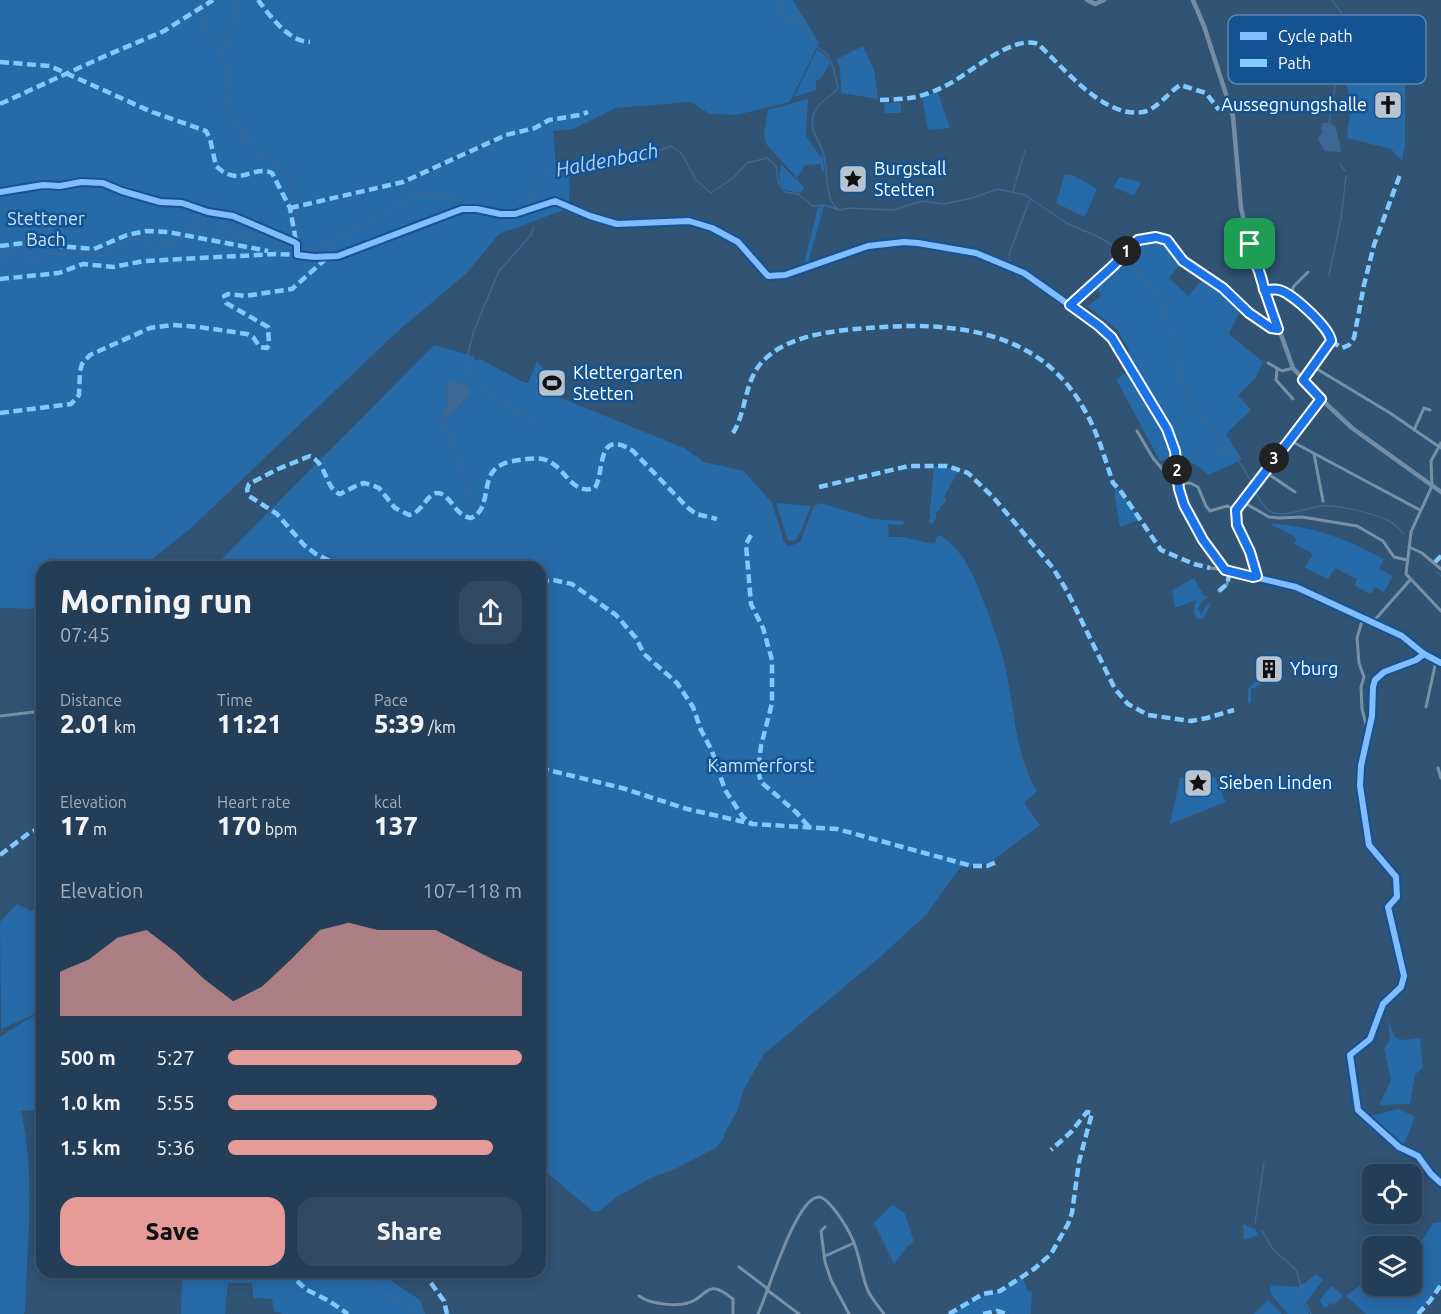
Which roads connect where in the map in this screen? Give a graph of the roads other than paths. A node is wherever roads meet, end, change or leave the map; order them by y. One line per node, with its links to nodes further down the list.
1 (1087, 0): 2 (main road)
2 (1104, 0)
3 (1193, 0): 6 (main road)
4 (315, 257): 8 (street)
5 (1308, 272): 7 (street)
6 (1264, 290): 7 (street); 9 (main road)
7 (1290, 296): 11 (street)
8 (1070, 305): 9 (street); 24 (street)
9 (1278, 329): 12 (main road)
10 (1268, 363): 13 (street)
11 (1312, 366): 14 (street); 18 (street)
12 (1293, 368): 13 (street); 14 (main road)
13 (1277, 370): 15 (street)
14 (1303, 380): 16 (main road)
15 (1293, 399)
16 (1321, 399): 20 (street); 25 (main road)
17 (1430, 410): 18 (street)
18 (1414, 430): 21 (street)
19 (1137, 431): 26 (street)
20 (1288, 440): 22 (street); 23 (street)
21 (1440, 446): 25 (street)
22 (1314, 454): 30 (street); 32 (street)
23 (1264, 471): 27 (street); 29 (street)
24 (1178, 483): 26 (street); 31 (street)
25 (1432, 486): 28 (main road); 32 (street)
26 (1179, 489): 39 (street)
27 (1295, 492)
28 (1441, 492)
29 (1242, 501): 31 (street); 35 (street)
30 (1323, 501)
31 (1236, 510): 41 (street)
32 (1420, 510): 33 (street)
33 (1409, 547): 35 (street); 36 (street)
34 (1441, 556): 36 (street)
35 (1407, 560): 42 (street)
36 (1435, 562): 38 (street)
37 (1210, 568): 39 (street)
38 (1441, 569)
39 (1225, 570): 40 (street)
40 (1230, 572): 41 (street); 43 (street)
41 (1257, 576): 45 (street)
42 (1410, 580): 44 (street); 46 (street)
43 (1219, 591)
44 (1441, 611)
45 (1363, 618): 46 (street); 52 (street)
46 (1373, 622): 47 (street)
47 (1424, 654): 48 (street); 52 (street)
48 (1439, 662): 49 (street)
49 (1425, 707)
50 (36, 712): 51 (street)
51 (0, 716)
52 (1368, 734): 53 (street)
53 (1361, 766)
54 (1438, 768): 55 (street)
55 (1441, 778)
56 (825, 1227): 58 (street)
57 (854, 1243): 58 (street); 60 (street); 66 (street)
58 (825, 1256): 65 (street)
59 (739, 1267): 60 (street)
60 (767, 1289): 63 (street); 64 (street)
61 (639, 1296): 62 (street)
62 (734, 1314)
63 (758, 1314)
64 (799, 1314)
65 (849, 1314)
66 (884, 1314)

